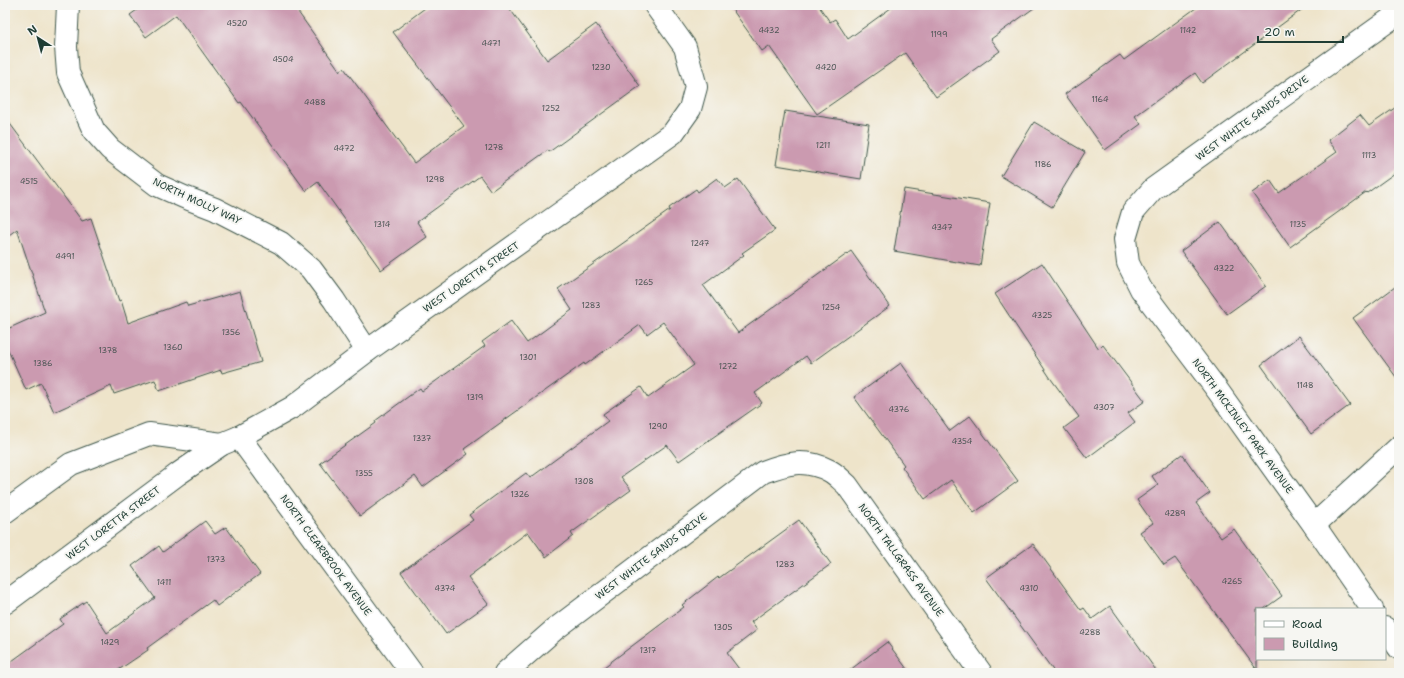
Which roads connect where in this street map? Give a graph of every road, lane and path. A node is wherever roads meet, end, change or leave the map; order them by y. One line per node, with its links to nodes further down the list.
1 (68, 5): 5 (street, NORTH MOLLY WAY)
2 (655, 5): 5 (street, WEST LORETTA STREET)
3 (1399, 13): 4 (street, WEST WHITE SANDS DRIVE)
4 (1125, 239): 10 (street, NORTH MCKINLEY PARK AVENUE)
5 (367, 351): 6 (street, WEST LORETTA STREET)
6 (231, 440): 9 (street); 11 (street, WEST LORETTA STREET); 15 (street, NORTH CLEARBROOK AVENUE)
7 (1399, 447): 10 (street)
8 (808, 463): 16 (street, WEST WHITE SANDS DRIVE); 17 (street, NORTH TALLGRASS AVENUE)
9 (5, 512)
10 (1314, 526): 12 (street, NORTH MCKINLEY PARK AVENUE)
11 (5, 603)
12 (1371, 608)
13 (1386, 629): 14 (street)
14 (1399, 648)
15 (412, 673)
16 (505, 673)
17 (981, 673)

